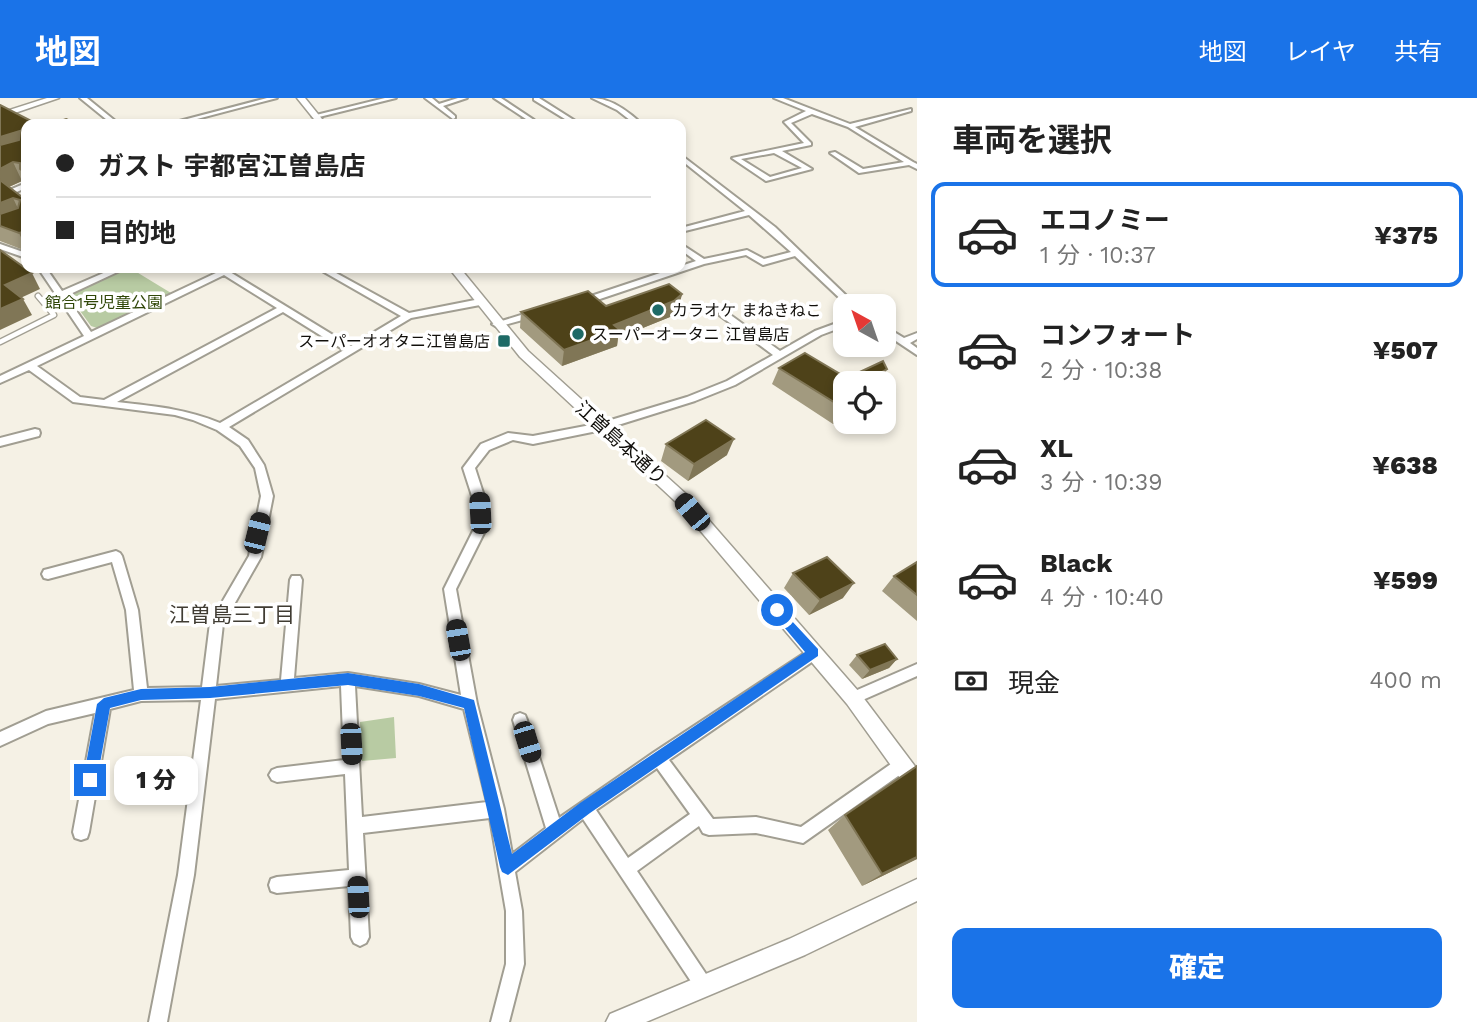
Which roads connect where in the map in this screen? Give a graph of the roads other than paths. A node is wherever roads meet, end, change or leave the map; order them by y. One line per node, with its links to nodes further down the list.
1 (55, 98): 19 (street)
2 (83, 98): 22 (street)
3 (301, 98): 20 (street)
4 (393, 98): 20 (street)
5 (428, 98): 13 (street)
6 (464, 98): 12 (street)
7 (497, 98): 14 (street)
8 (596, 98): 27 (street)
9 (777, 98): 17 (street)
10 (269, 99): 23 (street)
11 (539, 99): 14 (street); 26 (street)
12 (456, 101): 13 (street); 15 (street)
13 (438, 106): 21 (street)
14 (510, 106): 25 (street)
15 (466, 109)
16 (913, 109): 18 (street); 29 (street)
17 (810, 112): 29 (street); 30 (street)
18 (917, 113)
19 (2, 114): 28 (street)
20 (314, 116): 24 (street)
21 (453, 117)
22 (110, 119)
23 (195, 119)
24 (317, 119)
25 (530, 119)
26 (569, 119)
27 (632, 119)
28 (16, 120)
29 (850, 126): 33 (street)
30 (776, 150): 30 (street)
31 (833, 153): 35 (street)
32 (917, 153): 33 (street)
33 (901, 157): 35 (street)
34 (686, 161): 36 (street)
35 (914, 165)
36 (692, 166): 37 (street); 40 (street)
37 (686, 168)
38 (21, 187): 39 (street)
39 (0, 197)
40 (751, 212): 41 (street); 44 (street)
41 (686, 229)
42 (0, 246): 45 (street)
43 (686, 250): 46 (street)
44 (796, 253): 46 (street); 55 (street)
45 (21, 254)
46 (702, 262): 47 (street)
47 (686, 267)
48 (45, 273): 56 (street)
49 (111, 273): 56 (street)
50 (217, 273): 66 (street)
51 (231, 273): 60 (street)
52 (330, 273): 63 (street)
53 (458, 273): 58 (street, 江曽島本通り)
54 (668, 273): 59 (street)
55 (840, 294)
56 (60, 295): 66 (street)
57 (38, 296): 69 (lane)
58 (480, 302): 63 (street); 64 (street, 江曽島本通り)
59 (574, 304)
60 (283, 308): 71 (street); 76 (street)
61 (548, 311): 64 (street)
62 (722, 313): 73 (street)
63 (408, 316): 71 (street)
64 (497, 324): 77 (street, 江曽島本通り)
65 (833, 327): 73 (street)
66 (89, 336): 74 (street)
67 (917, 336): 70 (street)
68 (896, 337): 70 (street)
69 (0, 342)
70 (903, 342): 72 (street)
71 (350, 349): 78 (street)
72 (917, 352)
73 (780, 356): 77 (street)
74 (30, 366): 75 (street); 76 (street)
75 (0, 380)
76 (107, 402): 78 (street)
77 (602, 426): 83 (street, 江曽島本通り); 91 (street)
78 (221, 427): 87 (street)
79 (35, 433): 80 (street)
80 (0, 442)
81 (48, 574): 88 (street)
82 (296, 580): 86 (street)
83 (814, 653): 89 (street, 江曽島本通り); 94 (street)
84 (917, 670): 89 (street)
85 (348, 679): 86 (street); 91 (street); 96 (street)
86 (288, 685): 87 (street)
87 (210, 693): 88 (street); 112 (street)
88 (141, 695): 90 (street)
89 (853, 698): 95 (street, 江曽島本通り)
90 (104, 704): 93 (street); 104 (street)
91 (470, 704): 100 (street)
92 (520, 720): 103 (street)
93 (0, 739)
94 (658, 758): 99 (street); 101 (street)
95 (903, 764): 98 (street, 江曽島本通り); 101 (street)
96 (352, 766): 97 (street); 102 (street)
97 (277, 775)
98 (917, 785)
99 (585, 808): 103 (street); 106 (street)
100 (496, 809): 102 (street); 105 (street)
101 (700, 816): 106 (street)
102 (355, 826): 107 (street)
103 (555, 831): 105 (street)
104 (80, 832)
105 (508, 867): 113 (street)
106 (626, 869): 111 (street)
107 (357, 877): 108 (street); 110 (street)
108 (277, 886)
109 (917, 890): 111 (street)
110 (360, 937)
111 (704, 986): 114 (street)
112 (158, 1022)
113 (500, 1022)
114 (618, 1022)

